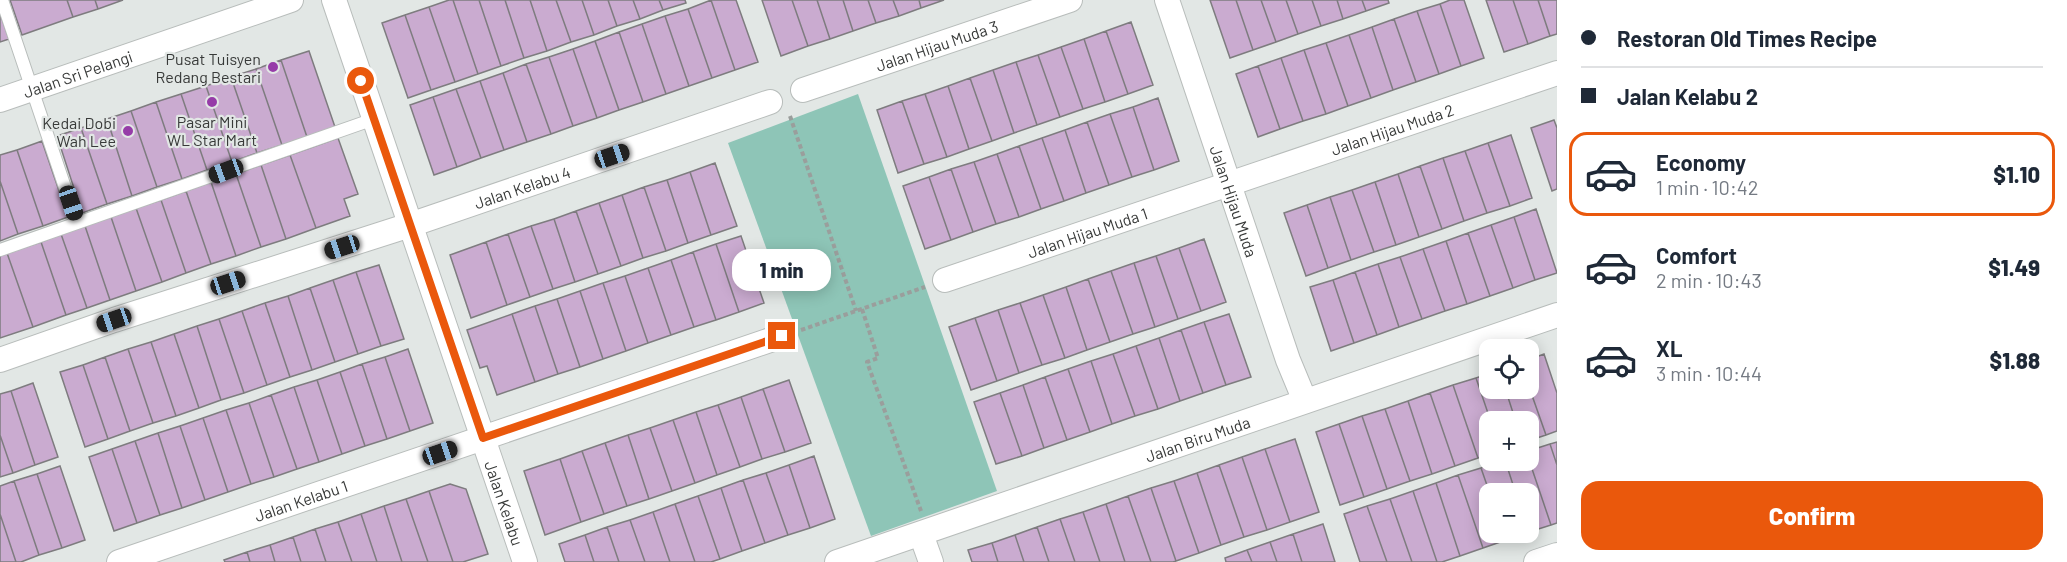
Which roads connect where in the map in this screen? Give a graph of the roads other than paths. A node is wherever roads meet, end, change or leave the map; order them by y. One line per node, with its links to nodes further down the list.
1 (2, 0): 7 (lane)
2 (291, 0): 7 (street, Jalan Sri Pelangi)
3 (334, 0): 11 (street, Jalan Kelabu)
4 (1070, 0): 8 (street, Jalan Hijau Muda 3)
5 (1167, 0): 12 (street, Jalan Hijau Muda)
6 (1557, 73): 12 (street, Jalan Hijau Muda 2)
7 (32, 89): 9 (street, Jalan Sri Pelangi); 13 (lane)
8 (802, 90)
9 (0, 100)
10 (779, 106): 14 (street, Jalan Kelabu 4)
11 (374, 119): 13 (lane); 14 (street, Jalan Kelabu)
12 (1229, 184): 16 (street, Jalan Hijau Muda 1); 20 (street, Jalan Hijau Muda)
13 (77, 223): 15 (lane)
14 (410, 225): 19 (street, Jalan Kelabu 4); 21 (street, Jalan Kelabu)
15 (0, 250)
16 (945, 280)
17 (1557, 315): 20 (street, Jalan Biru Muda)
18 (782, 336): 21 (street, Jalan Kelabu 1)
19 (0, 360)
20 (1305, 401): 22 (street, Jalan Biru Muda)
21 (483, 438): 24 (street, Jalan Kelabu 1); 25 (street, Jalan Kelabu)
22 (925, 532): 26 (street, Jalan Biru Muda); 27 (street)
23 (1557, 555): 28 (street)
24 (119, 562)
25 (525, 562)
26 (837, 562)
27 (931, 562)
28 (1536, 562)

